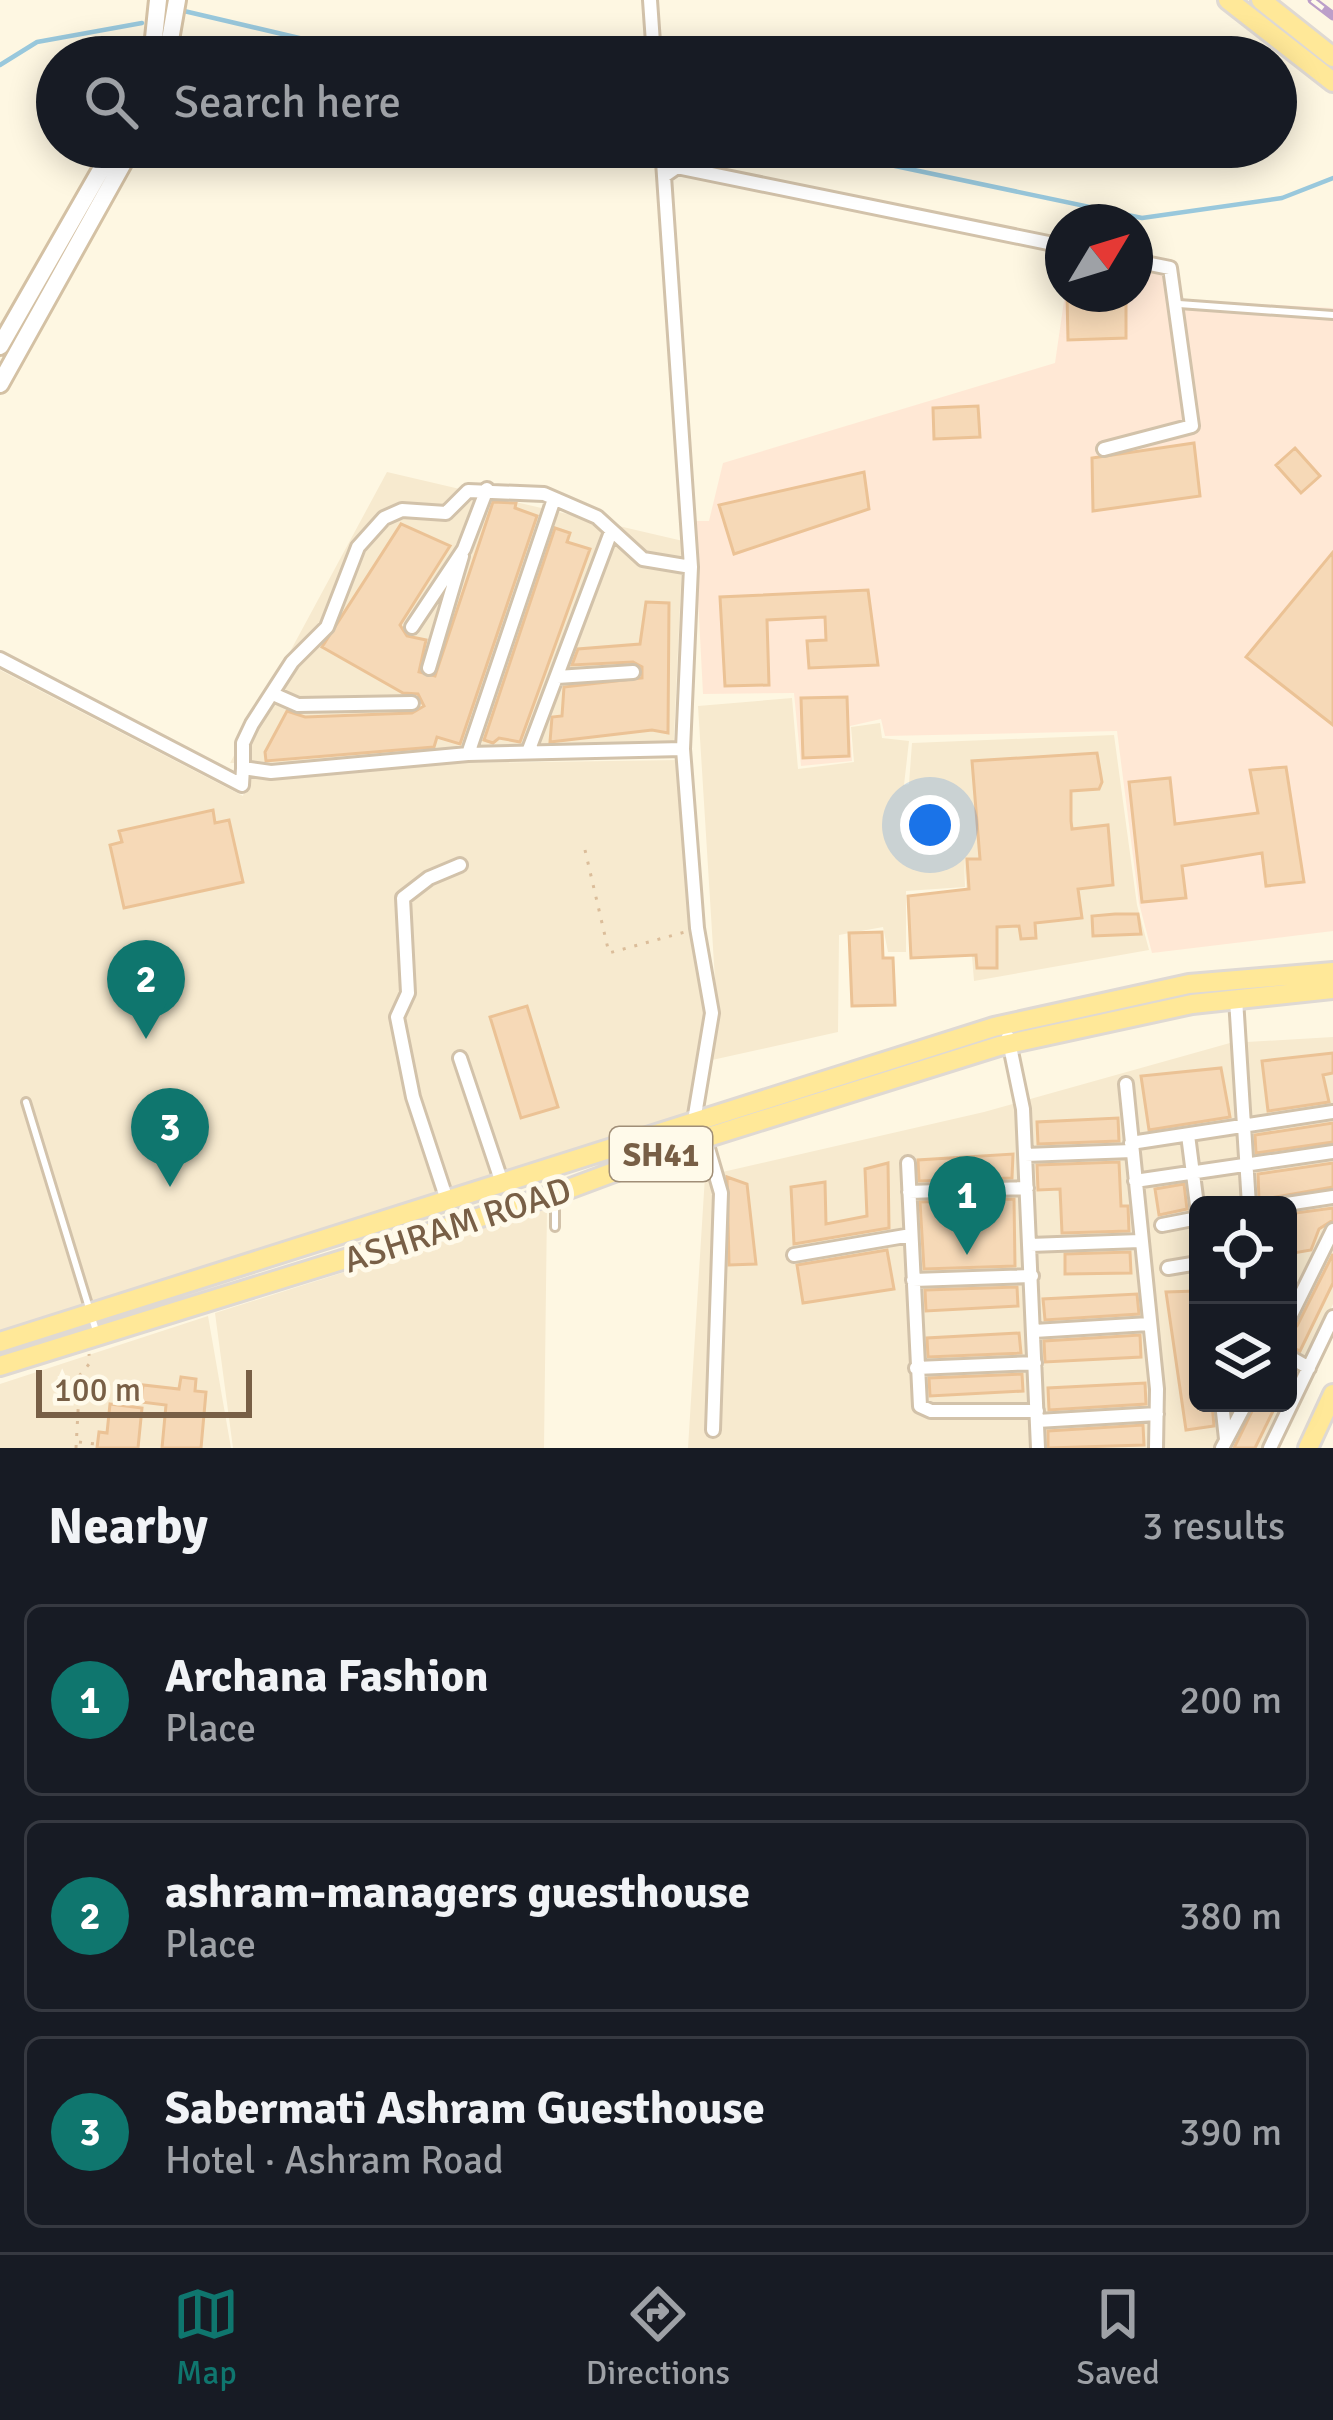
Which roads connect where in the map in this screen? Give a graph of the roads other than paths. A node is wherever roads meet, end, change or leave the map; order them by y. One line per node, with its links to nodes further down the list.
1 (650, 0): 7 (street)
2 (1228, 0): 8 (main road)
3 (1261, 0): 10 (main road)
4 (168, 4): 5 (street); 6 (street)
5 (158, 36)
6 (167, 36)
7 (653, 36)
8 (1274, 36)
9 (1297, 54): 11 (main road)
10 (1333, 57)
11 (1333, 82)
12 (102, 168): 22 (street)
13 (120, 168): 23 (street)
14 (663, 168): 17 (street)
15 (676, 168): 17 (street)
16 (682, 168): 18 (street)
17 (664, 176): 29 (street)
18 (1045, 242)
19 (1153, 265): 20 (street)
20 (1175, 303): 21 (lane); 24 (street)
21 (1333, 315)
22 (0, 346)
23 (0, 384)
24 (1104, 449)
25 (487, 490): 26 (street); 28 (street); 35 (street)
26 (554, 499): 27 (street); 39 (street)
27 (611, 532): 29 (street); 34 (street)
28 (464, 549): 30 (street); 32 (street)
29 (691, 567): 37 (street)
30 (412, 627)
31 (0, 659): 40 (street)
32 (430, 668)
33 (633, 672): 34 (street)
34 (557, 676): 38 (street)
35 (273, 694): 36 (street); 40 (street)
36 (412, 703)
37 (683, 748): 38 (street); 51 (street)
38 (528, 752): 39 (street)
39 (468, 754): 40 (street)
40 (243, 768)
41 (460, 865): 67 (street)
42 (1333, 973): 45 (main road, ASHRAM ROAD)
43 (1333, 989): 44 (main road, ASHRAM ROAD / SH41)
44 (1236, 999): 45 (main road, ASHRAM ROAD / SH41); 50 (street)
45 (1008, 1034): 51 (main road, ASHRAM ROAD / SH41); 55 (street)
46 (460, 1058): 60 (street)
47 (1126, 1084): 53 (street)
48 (26, 1102): 82 (lane)
49 (1333, 1112): 50 (street)
50 (1243, 1124): 52 (street); 57 (street)
51 (700, 1129): 60 (main road, ASHRAM ROAD); 63 (main road, ASHRAM ROAD / SH41); 98 (street)
52 (1188, 1135): 53 (street); 58 (street)
53 (1132, 1147): 55 (street); 59 (street)
54 (1333, 1152): 57 (street)
55 (1025, 1155): 61 (street)
56 (908, 1163): 62 (street)
57 (1246, 1166): 58 (street); 65 (street)
58 (1193, 1174): 59 (street); 64 (street)
59 (1135, 1180): 74 (street)
60 (502, 1183): 67 (main road, ASHRAM ROAD)
61 (1027, 1188): 62 (street); 75 (street)
62 (909, 1192): 73 (street)
63 (555, 1194): 71 (lane); 86 (main road, ASHRAM ROAD / SH41)
64 (1196, 1196)
65 (1249, 1196)
66 (1333, 1197): 68 (street)
67 (447, 1200): 82 (main road, ASHRAM ROAD)
68 (1297, 1202)
69 (1189, 1218): 70 (street)
70 (1162, 1225)
71 (555, 1227)
72 (1333, 1230): 81 (street)
73 (911, 1234): 76 (street); 80 (street)
74 (1140, 1241): 75 (street); 84 (street)
75 (1030, 1244): 79 (street)
76 (794, 1255)
77 (1189, 1264): 78 (street)
78 (1168, 1268)
79 (1032, 1276): 80 (street); 85 (street)
80 (913, 1280): 91 (street)
81 (1297, 1304)
82 (91, 1314): 86 (lane); 87 (main road, ASHRAM ROAD)
83 (1333, 1317): 92 (street)
84 (1149, 1324): 85 (street); 96 (street)
85 (1034, 1331): 89 (street)
86 (92, 1339): 90 (main road, ASHRAM ROAD / SH41)
87 (0, 1342)
88 (1297, 1361): 92 (street)
89 (1035, 1363): 91 (street); 97 (street)
90 (0, 1366)
91 (916, 1368): 97 (street)
92 (1309, 1368): 102 (street)
93 (1333, 1394): 103 (main road)
94 (1222, 1412): 99 (street)
95 (1241, 1412): 99 (street)
96 (1157, 1414): 97 (street); 101 (street)
97 (1037, 1416): 100 (street)
98 (713, 1430)
99 (1224, 1444)
100 (1038, 1448)
101 (1156, 1448)
102 (1270, 1448)
103 (1308, 1448)

